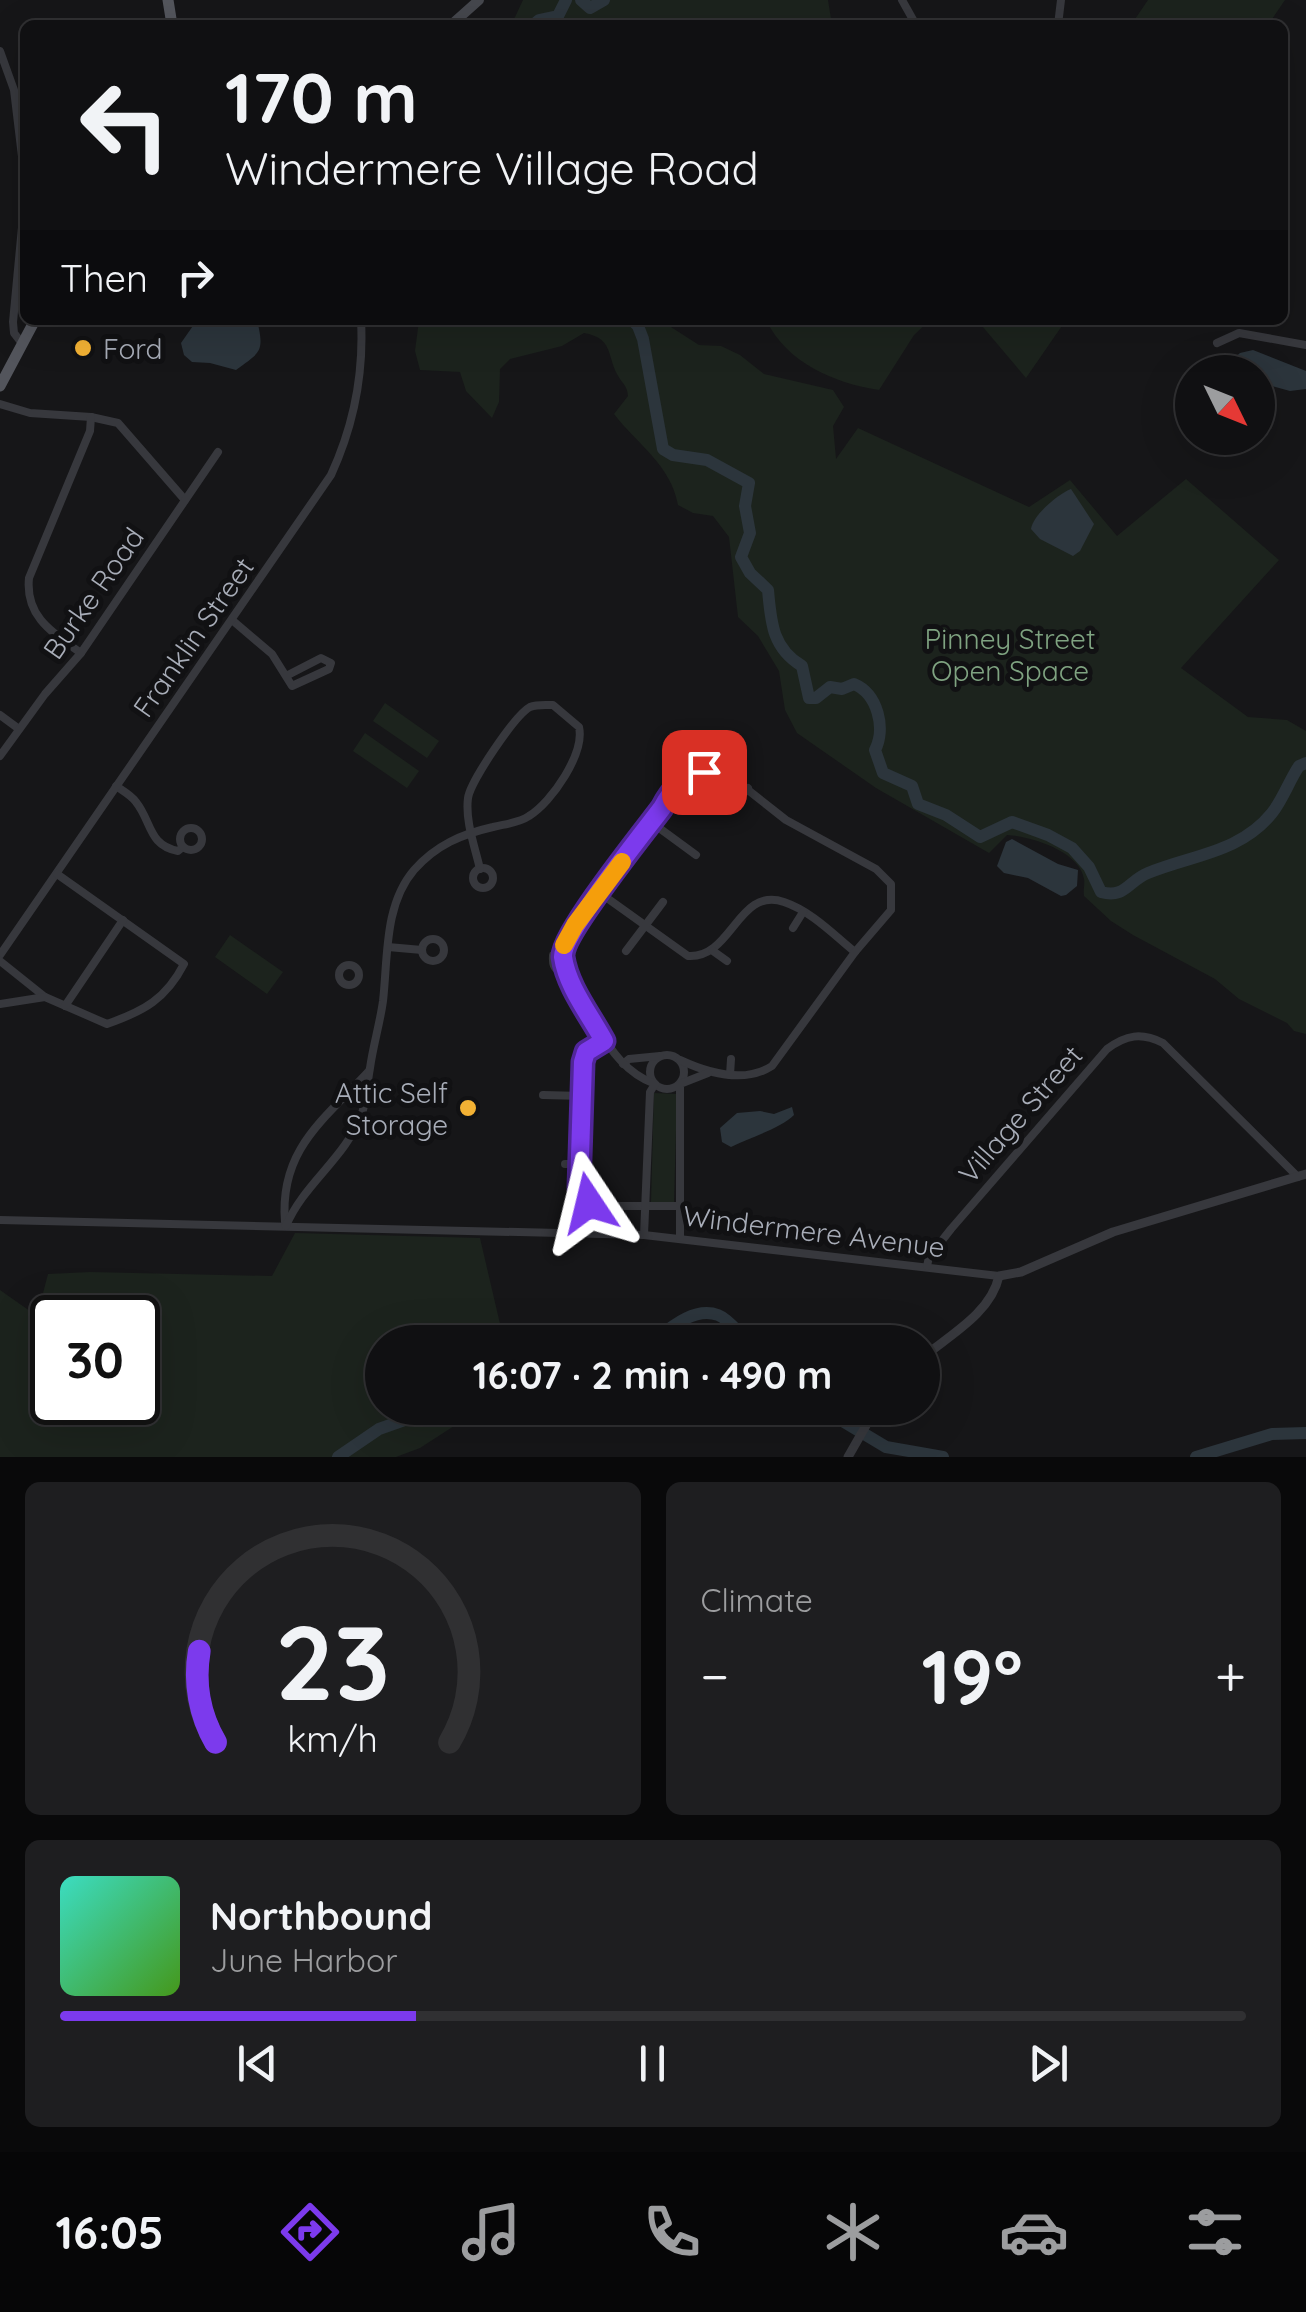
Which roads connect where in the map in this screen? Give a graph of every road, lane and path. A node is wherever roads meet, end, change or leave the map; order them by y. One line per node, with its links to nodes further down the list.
1 (479, 0): 2 (main road)
2 (457, 20)
3 (0, 51): 4 (street)
4 (20, 140)
5 (20, 248): 8 (street)
6 (32, 325): 8 (main road)
7 (362, 325): 16 (street, Franklin Street)
8 (21, 342): 11 (main road)
9 (1217, 343): 10 (street)
10 (1306, 345)
11 (0, 386)
12 (0, 404): 13 (street)
13 (91, 417): 15 (street); 17 (street)
14 (218, 452): 15 (street, Burke Road)
15 (185, 500): 17 (street, Burke Road)
16 (232, 620): 18 (street); 22 (street, Franklin Street)
17 (81, 653): 20 (street, Burke Road)
18 (286, 676): 18 (street)
19 (0, 715): 20 (street)
20 (18, 729): 21 (street, Burke Road)
21 (0, 756)
22 (116, 786): 27 (street); 30 (street, Franklin Street)
23 (748, 788): 24 (street); 25 (street); 41 (street)
24 (736, 803)
25 (651, 822): 28 (street); 31 (street)
26 (472, 832): 26 (street); 29 (street); 37 (street)
27 (183, 847)
28 (696, 855)
29 (480, 869)
30 (58, 874): 34 (street); 42 (street, Franklin Street)
31 (600, 894): 35 (street); 51 (street)
32 (663, 902): 35 (street)
33 (804, 912): 36 (street); 40 (street); 41 (street)
34 (123, 920): 48 (street); 48 (street)
35 (644, 927): 39 (street); 40 (street)
36 (793, 928)
37 (388, 948): 38 (street); 45 (street)
38 (422, 950)
39 (626, 951)
40 (714, 951): 43 (street)
41 (855, 952): 52 (street)
42 (0, 958): 46 (street)
43 (726, 962)
44 (360, 977): 45 (street)
45 (385, 978): 58 (street)
46 (46, 997): 47 (street); 48 (street)
47 (0, 1004)
48 (65, 1006)
49 (606, 1014): 51 (street)
50 (789, 1019): 52 (street)
51 (594, 1021): 53 (street)
52 (800, 1027): 60 (street)
53 (604, 1041): 57 (street); 64 (street)
54 (660, 1056): 56 (street); 57 (street); 61 (street)
55 (731, 1059): 60 (street)
56 (680, 1060): 59 (street); 62 (street)
57 (624, 1064): 61 (street)
58 (369, 1071): 71 (street); 71 (street)
59 (708, 1074): 60 (street); 62 (street)
60 (730, 1074)
61 (654, 1084): 62 (street); 69 (street)
62 (680, 1084): 68 (street)
63 (543, 1095): 64 (street)
64 (583, 1096): 66 (street)
65 (565, 1164): 66 (street)
66 (580, 1164): 69 (street)
67 (1302, 1175): 74 (street, Village Street); 75 (street, Windermere Avenue)
68 (680, 1206): 69 (street); 73 (street)
69 (646, 1207): 72 (street)
70 (0, 1220): 71 (street, Windermere Avenue)
71 (286, 1226): 72 (street, Windermere Avenue)
72 (644, 1236): 73 (street, Windermere Avenue)
73 (680, 1238): 74 (street, Windermere Avenue)
74 (927, 1266): 75 (street, Windermere Avenue)
75 (998, 1276): 76 (street)
76 (940, 1343)
77 (865, 1425): 78 (street)
78 (848, 1457)

